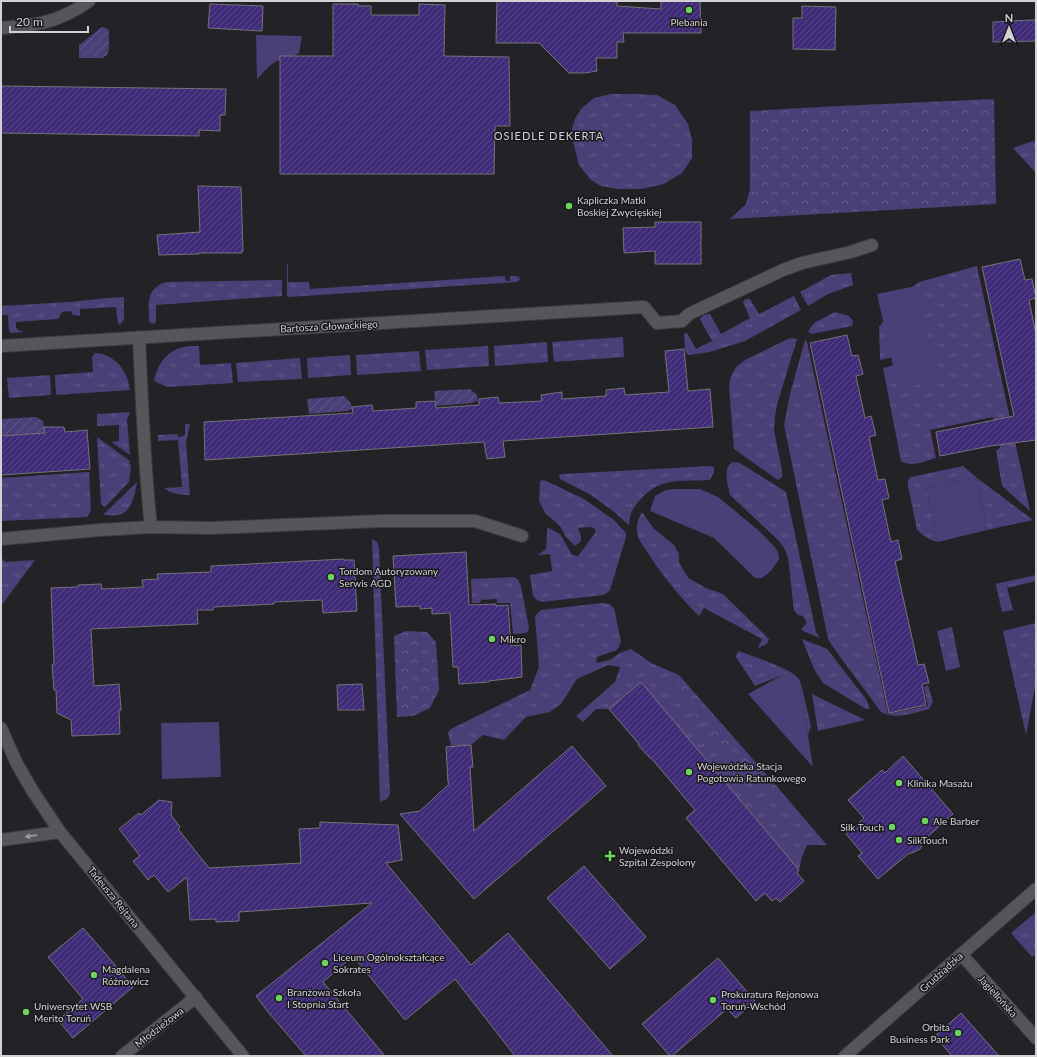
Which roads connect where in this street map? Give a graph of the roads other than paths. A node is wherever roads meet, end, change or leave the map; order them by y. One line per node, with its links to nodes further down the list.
1 (89, 1): 2 (street)
2 (1, 28)
3 (872, 245): 4 (street, Bartosza Głowackiego)
4 (139, 338): 5 (street, Bartosza Głowackiego); 6 (street)
5 (1, 346)
6 (151, 527): 7 (street); 8 (street)
7 (522, 536)
8 (1, 540)
9 (1, 728): 10 (street, Tadeusza Rejtana)
10 (60, 832): 11 (street, one-way to 11); 14 (street, Tadeusza Rejtana)
11 (1, 840)
12 (1036, 889): 13 (street, Grudziądzka)
13 (961, 954): 15 (street, Jagiellońska); 18 (street, Grudziądzka)
14 (196, 997): 16 (street, Młodzieżowa); 17 (street, Tadeusza Rejtana)
15 (1036, 1038)
16 (122, 1056)
17 (243, 1056)
18 (845, 1056)

